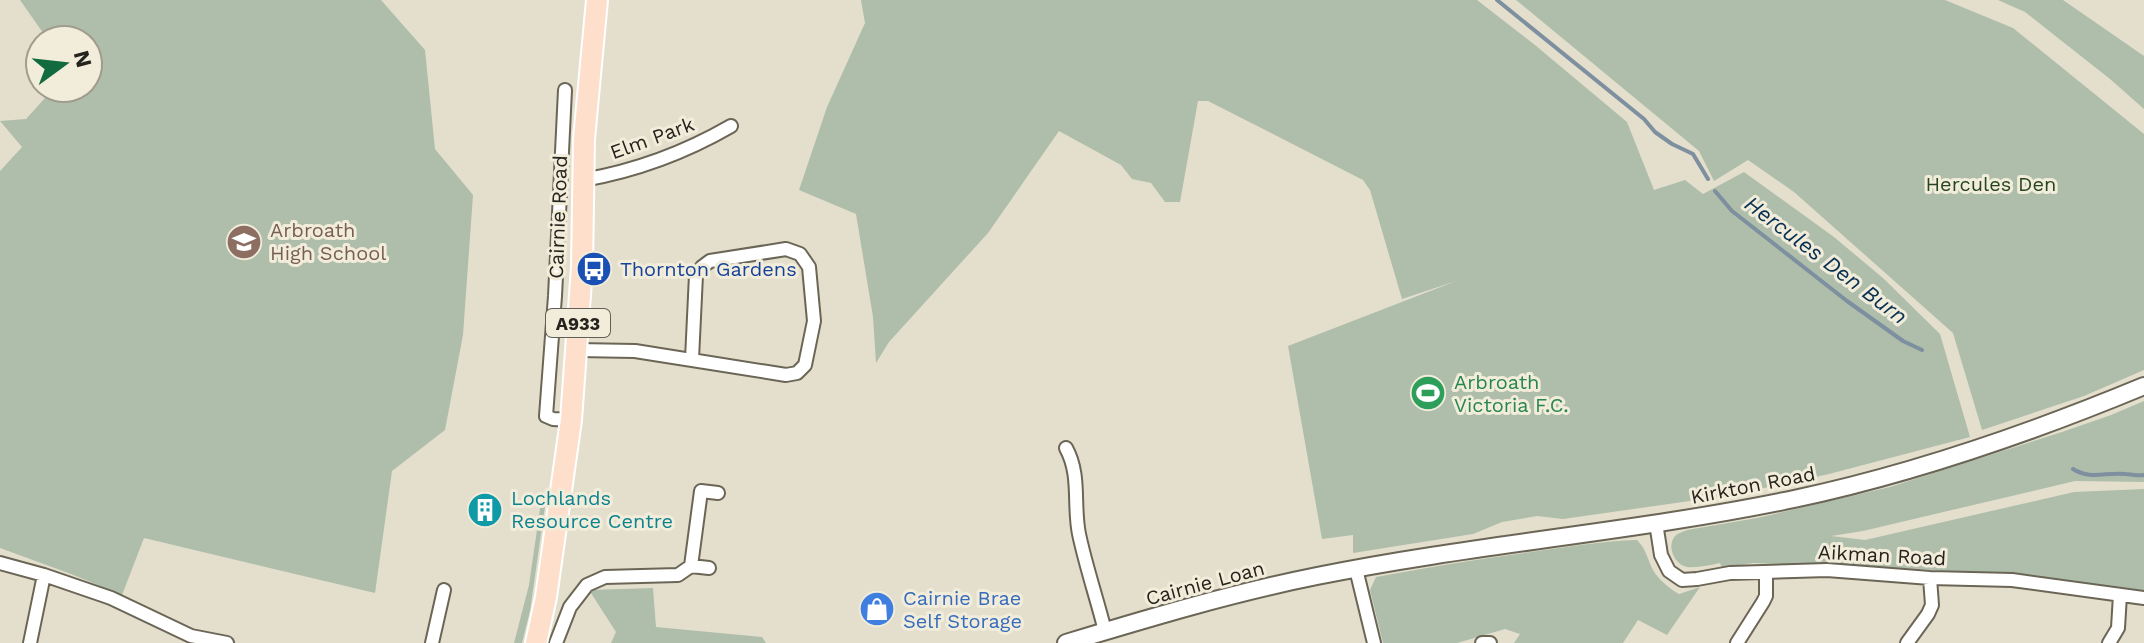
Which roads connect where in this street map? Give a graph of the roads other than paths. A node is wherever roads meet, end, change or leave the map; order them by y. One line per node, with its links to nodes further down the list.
1 (597, 0): 5 (main road, Cairnie Road / A933)
2 (565, 90): 4 (street, Cairnie Road)
3 (731, 126): 6 (street, Elm Park)
4 (561, 137): 5 (street, Cairnie Road); 10 (street, Cairnie Road)
5 (584, 139): 6 (main road, Cairnie Road / A933)
6 (583, 180): 7 (main road, Cairnie Road / A933)
7 (577, 350): 8 (street); 10 (main road, Cairnie Road / A933)
8 (692, 359): 8 (street)
9 (2144, 386): 13 (street, Kirkton Road)
10 (571, 420): 29 (main road, Cairnie Road / A933)
11 (1066, 448): 24 (street)
12 (718, 493): 15 (street)
13 (1656, 523): 17 (street, Kirkton Road); 18 (street, Aikman Road)
14 (0, 563): 19 (street)
15 (691, 566): 16 (street); 30 (street)
16 (709, 568)
17 (1356, 569): 24 (street, Cairnie Loan); 32 (street)
18 (1766, 572): 20 (street, Aikman Road); 35 (street)
19 (44, 575): 25 (street); 26 (street)
20 (1930, 578): 22 (street, Aikman Road); 36 (street)
21 (444, 590): 28 (street)
22 (2120, 595): 23 (street, Aikman Road); 37 (street)
23 (2144, 598)
24 (1105, 631): 31 (street, Cairnie Loan)
25 (190, 640): 27 (street)
26 (30, 643)
27 (227, 643)
28 (432, 643)
29 (536, 643)
30 (556, 643)
31 (1066, 643)
32 (1374, 643)
33 (1482, 643): 34 (street)
34 (1490, 643)
35 (1737, 643)
36 (1907, 643)
37 (2109, 643)

